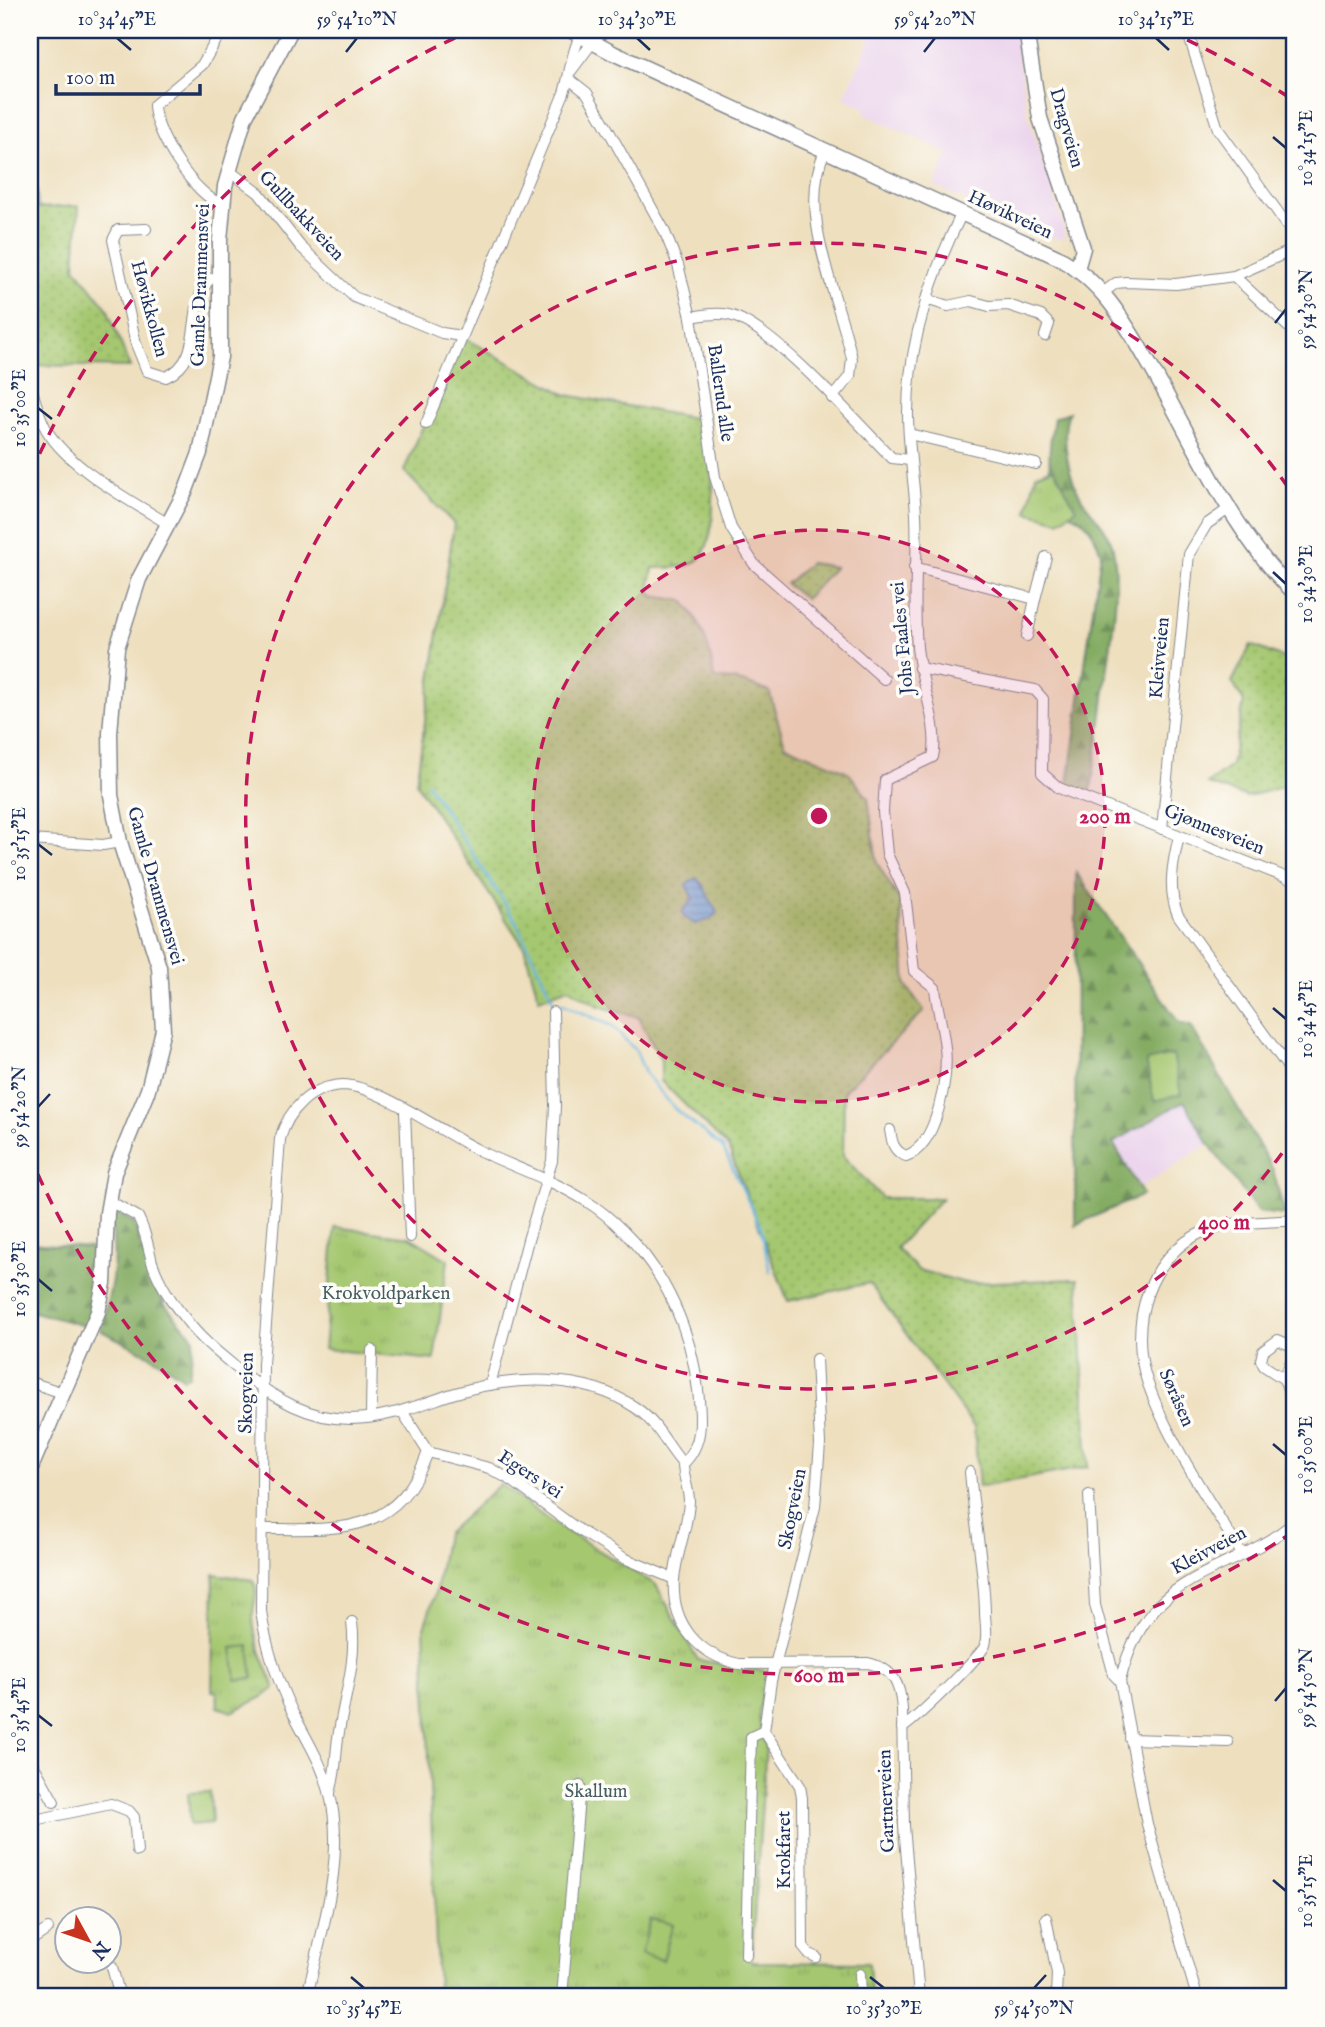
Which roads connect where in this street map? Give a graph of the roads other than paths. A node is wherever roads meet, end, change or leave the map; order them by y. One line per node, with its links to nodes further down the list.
1 (222, 30): 9 (street)
2 (291, 30): 8 (main road, Gamle Drammensvei)
3 (1026, 30): 12 (main road, Dragveien)
4 (1187, 30): 13 (street)
5 (581, 36): 6 (street); 7 (main road, Høvikveien)
6 (570, 75): 22 (street, Ballerud alle); 25 (street)
7 (825, 151): 10 (main road, Høvikveien); 28 (street)
8 (228, 170): 9 (main road, Gamle Drammensvei); 25 (street, Gullbakkveien)
9 (222, 204): 19 (main road, Gamle Drammensvei)
10 (962, 213): 15 (main road, Høvikveien); 21 (street, Johs Faales vei)
11 (146, 229): 19 (street, Høvikkollen)
12 (1078, 235): 15 (main road); 16 (main road, Dragveien)
13 (1295, 236)
14 (1295, 250): 18 (street)
15 (1063, 261): 16 (main road, Høvikveien)
16 (1077, 269): 20 (main road, Høvikveien)
17 (30, 275): 23 (street)
18 (1234, 276): 20 (street); 24 (street)
19 (220, 277): 34 (main road, Gamle Drammensvei)
20 (1104, 292): 33 (main road, Høvikveien)
21 (926, 299): 26 (street); 30 (street, Johs Faales vei)
22 (691, 317): 28 (street); 41 (street, Ballerud alle)
23 (30, 325)
24 (1295, 333)
25 (461, 336): 29 (street)
26 (1045, 336)
27 (30, 382): 34 (street)
28 (832, 398): 31 (street)
29 (426, 424)
30 (909, 434): 31 (street, Johs Faales vei); 32 (street)
31 (910, 460): 36 (street, Johs Faales vei)
32 (1036, 464)
33 (1230, 508): 37 (main road, Høvikveien); 42 (street, Kleivveien)
34 (167, 523): 45 (main road, Gamle Drammensvei)
35 (1046, 557): 38 (street)
36 (914, 567): 38 (street, Johs Faales vei); 40 (street, Johs Faales vei)
37 (1295, 593)
38 (1035, 599): 39 (street)
39 (1027, 636)
40 (919, 668): 42 (street, Gjønnesveien); 50 (street, Johs Faales vei)
41 (884, 679)
42 (1162, 829): 43 (street, Gjønnesveien)
43 (1179, 836): 46 (street, Gjønnesveien); 48 (street)
44 (30, 840): 45 (street)
45 (120, 842): 52 (main road, Gamle Drammensvei)
46 (1295, 881)
47 (553, 1012): 51 (street)
48 (1295, 1077)
49 (405, 1111): 51 (street, Skogveien); 54 (street); 60 (street, Skogveien)
50 (890, 1130)
51 (546, 1181): 59 (street); 66 (street, Skogveien)
52 (108, 1200): 60 (street); 61 (main road, Gamle Drammensvei)
53 (1295, 1220): 72 (street, Søråsen)
54 (410, 1237)
55 (372, 1350): 64 (street)
56 (816, 1359): 75 (street, Skogveien)
57 (1284, 1379): 62 (street)
58 (30, 1382): 61 (street)
59 (490, 1385): 63 (street); 66 (street)
60 (264, 1391): 64 (street); 71 (street, Skogveien)
61 (63, 1393): 67 (main road, Gamle Drammensvei)
62 (1295, 1406)
63 (402, 1411): 64 (street); 65 (street)
64 (371, 1416)
65 (428, 1452): 71 (street); 73 (street, Egers vei)
66 (683, 1464): 73 (street)
67 (30, 1470)
68 (970, 1472): 77 (street, Gartnerveien)
69 (1089, 1495): 76 (street)
70 (1295, 1522): 72 (street, Kleivveien)
71 (262, 1529): 83 (street, Skogveien)
72 (1242, 1554): 76 (street, Kleivveien)
73 (674, 1579): 75 (street)
74 (352, 1622): 83 (street, Skogveien)
75 (776, 1663): 77 (street); 78 (street)
76 (1120, 1681): 79 (street)
77 (902, 1728): 98 (street, Gartnerveien)
78 (764, 1731): 90 (street); 91 (street, Krokfaret)
79 (1130, 1739): 80 (street); 100 (street)
80 (1228, 1742)
81 (30, 1759): 84 (street)
82 (580, 1786): 96 (street)
83 (330, 1792): 95 (street, Skogveien)
84 (54, 1802)
85 (30, 1821): 86 (street)
86 (137, 1851)
87 (1046, 1917): 99 (street)
88 (48, 1929): 89 (street)
89 (30, 1941)
90 (746, 1955)
91 (816, 1957)
92 (114, 1974): 94 (street)
93 (860, 1974): 97 (street)
94 (120, 1997)
95 (307, 1997)
96 (562, 1997)
97 (861, 1997)
98 (919, 1997)
99 (1056, 1997)
100 (1197, 1997)

